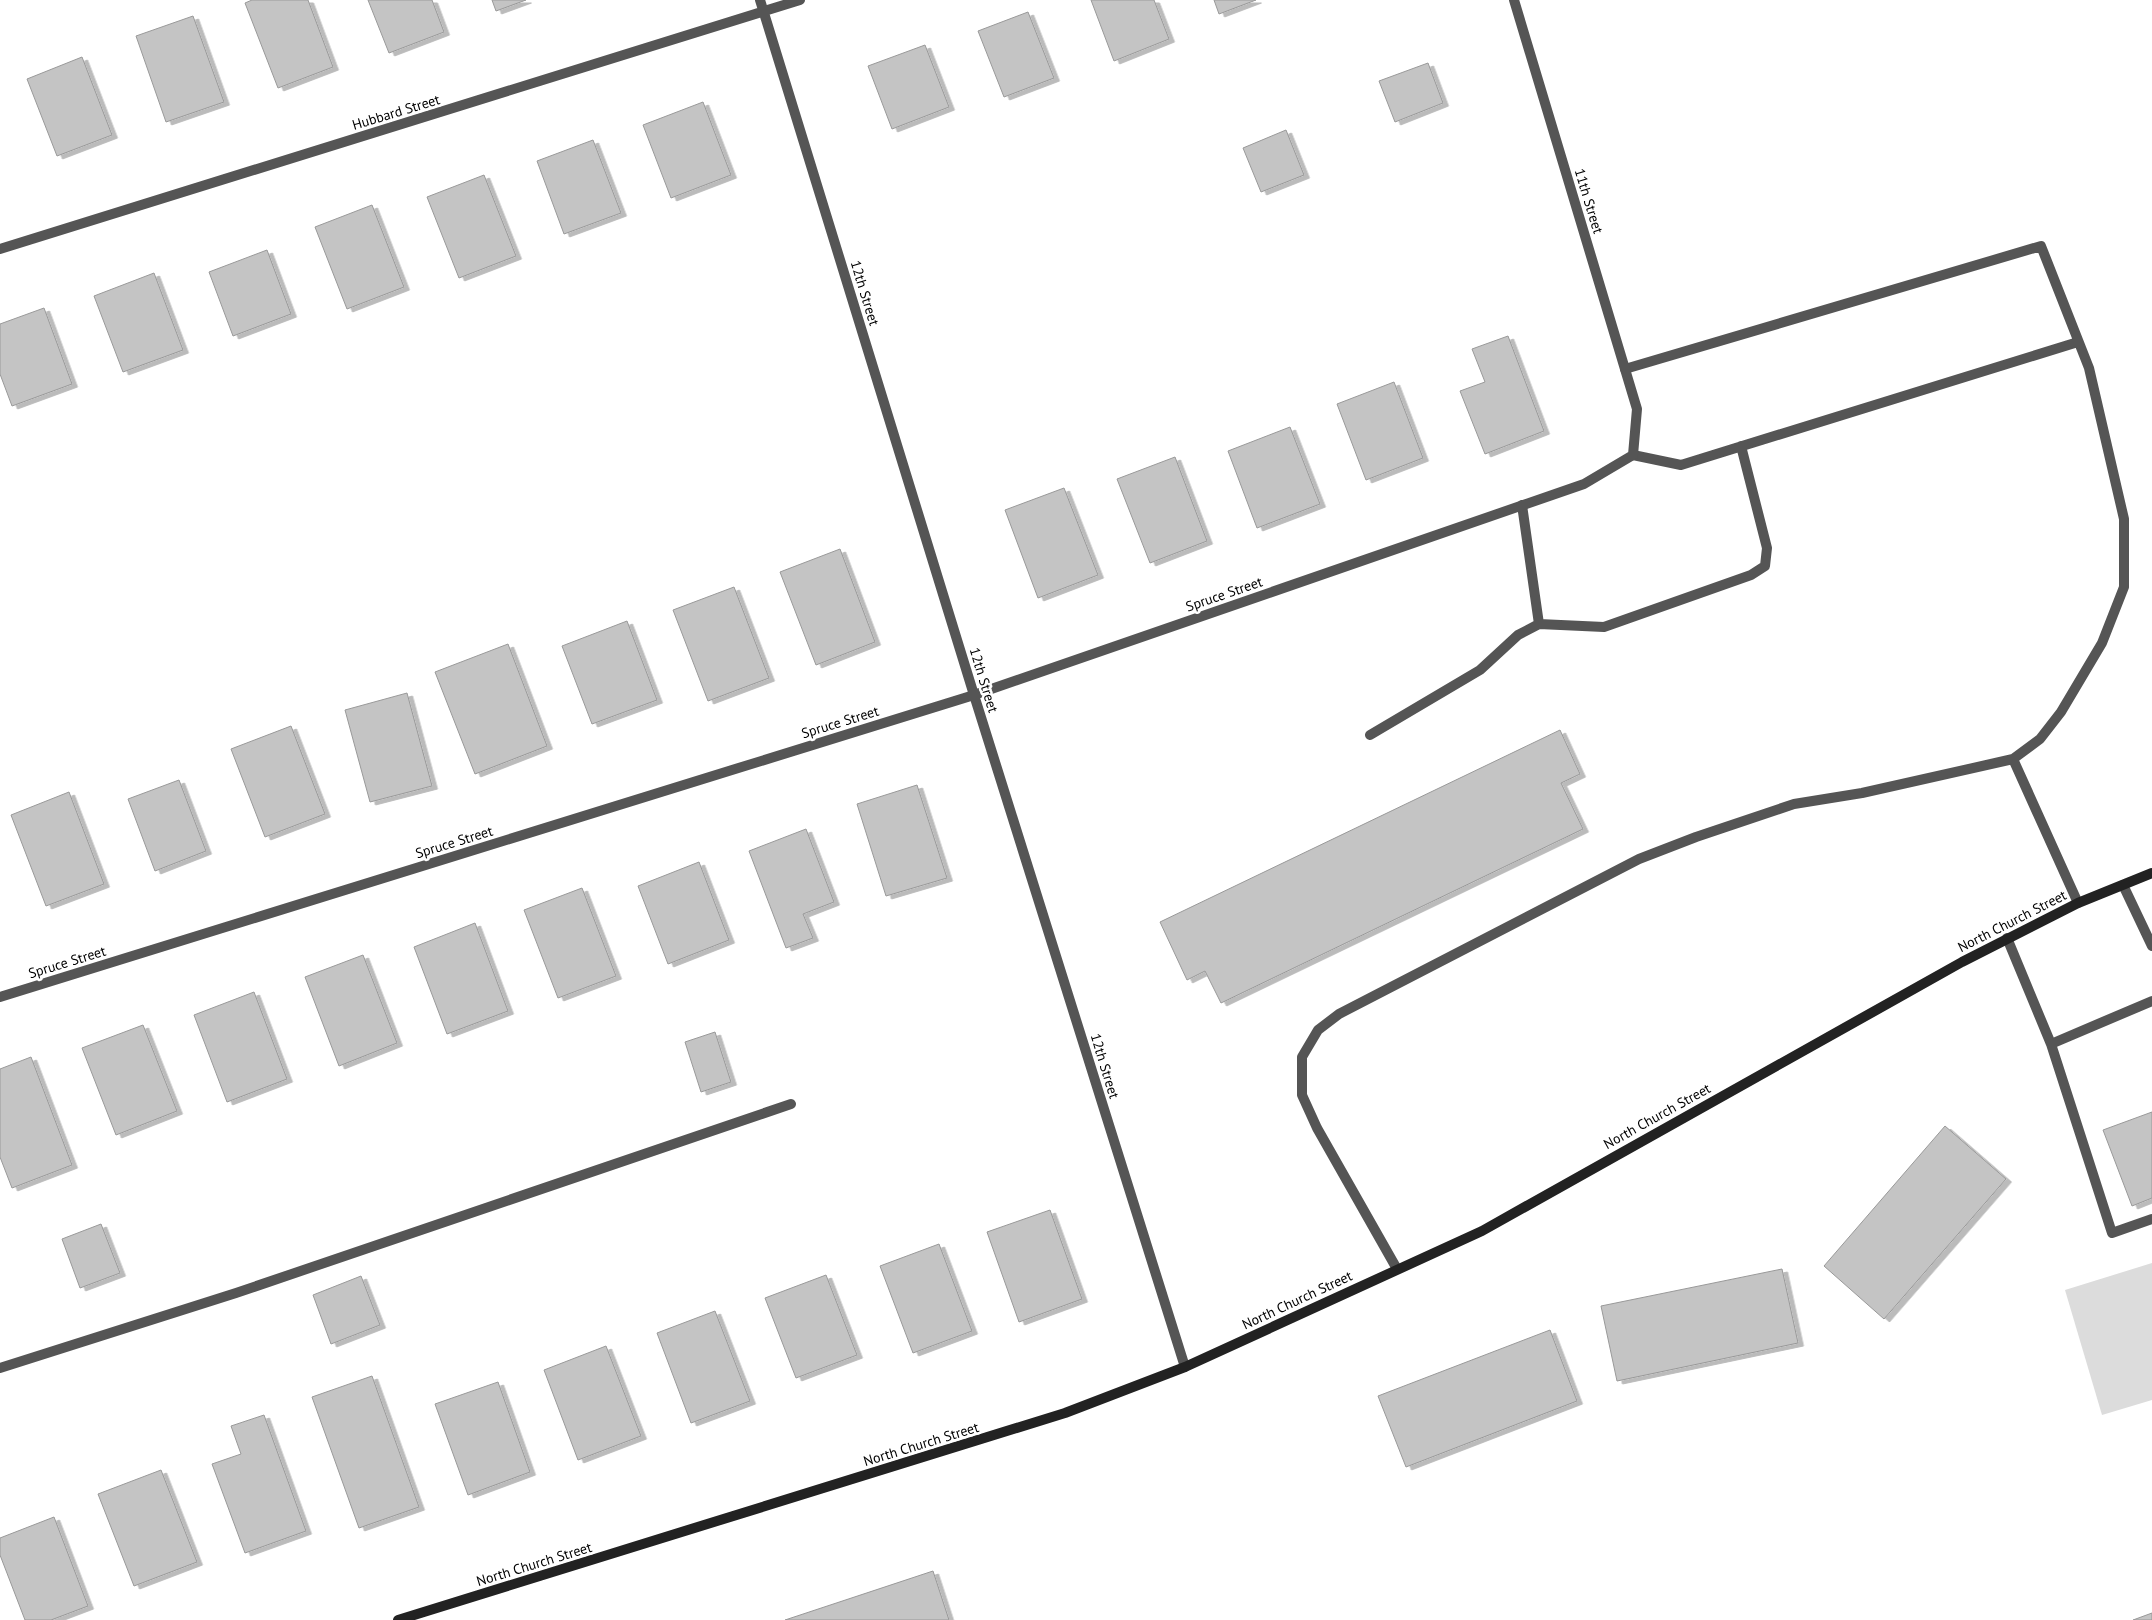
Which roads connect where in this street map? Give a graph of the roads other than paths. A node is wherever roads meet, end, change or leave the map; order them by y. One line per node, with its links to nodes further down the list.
1 (760, 0): 4 (street, 12th Street)
2 (800, 0): 4 (street, Hubbard Street)
3 (1514, 0): 7 (street, 11th Street)
4 (764, 12): 5 (street, Hubbard Street); 12 (street, 12th Street)
5 (0, 249)
6 (2078, 342): 7 (street); 8 (street); 14 (street)
7 (1625, 369): 9 (street, 11th Street)
8 (1741, 446): 9 (street); 11 (street)
9 (1633, 456): 10 (street, Spruce Street)
10 (1522, 505): 11 (street); 12 (street, Spruce Street)
11 (1539, 624): 13 (street)
12 (974, 695): 20 (street, Spruce Street); 26 (street, 12th Street)
13 (1370, 735)
14 (2013, 759): 17 (street); 25 (street)
15 (2152, 873): 16 (main road, North Church Street)
16 (2123, 885): 17 (main road, North Church Street); 19 (street)
17 (2078, 903): 18 (main road, North Church Street)
18 (2007, 938): 22 (street); 25 (main road, North Church Street)
19 (2152, 946)
20 (0, 998)
21 (2152, 1001): 22 (street)
22 (2051, 1044): 24 (street)
23 (791, 1104): 27 (street)
24 (2152, 1219)
25 (1397, 1269): 26 (main road, North Church Street)
26 (1185, 1367): 28 (main road, North Church Street)
27 (0, 1368)
28 (398, 1620)

